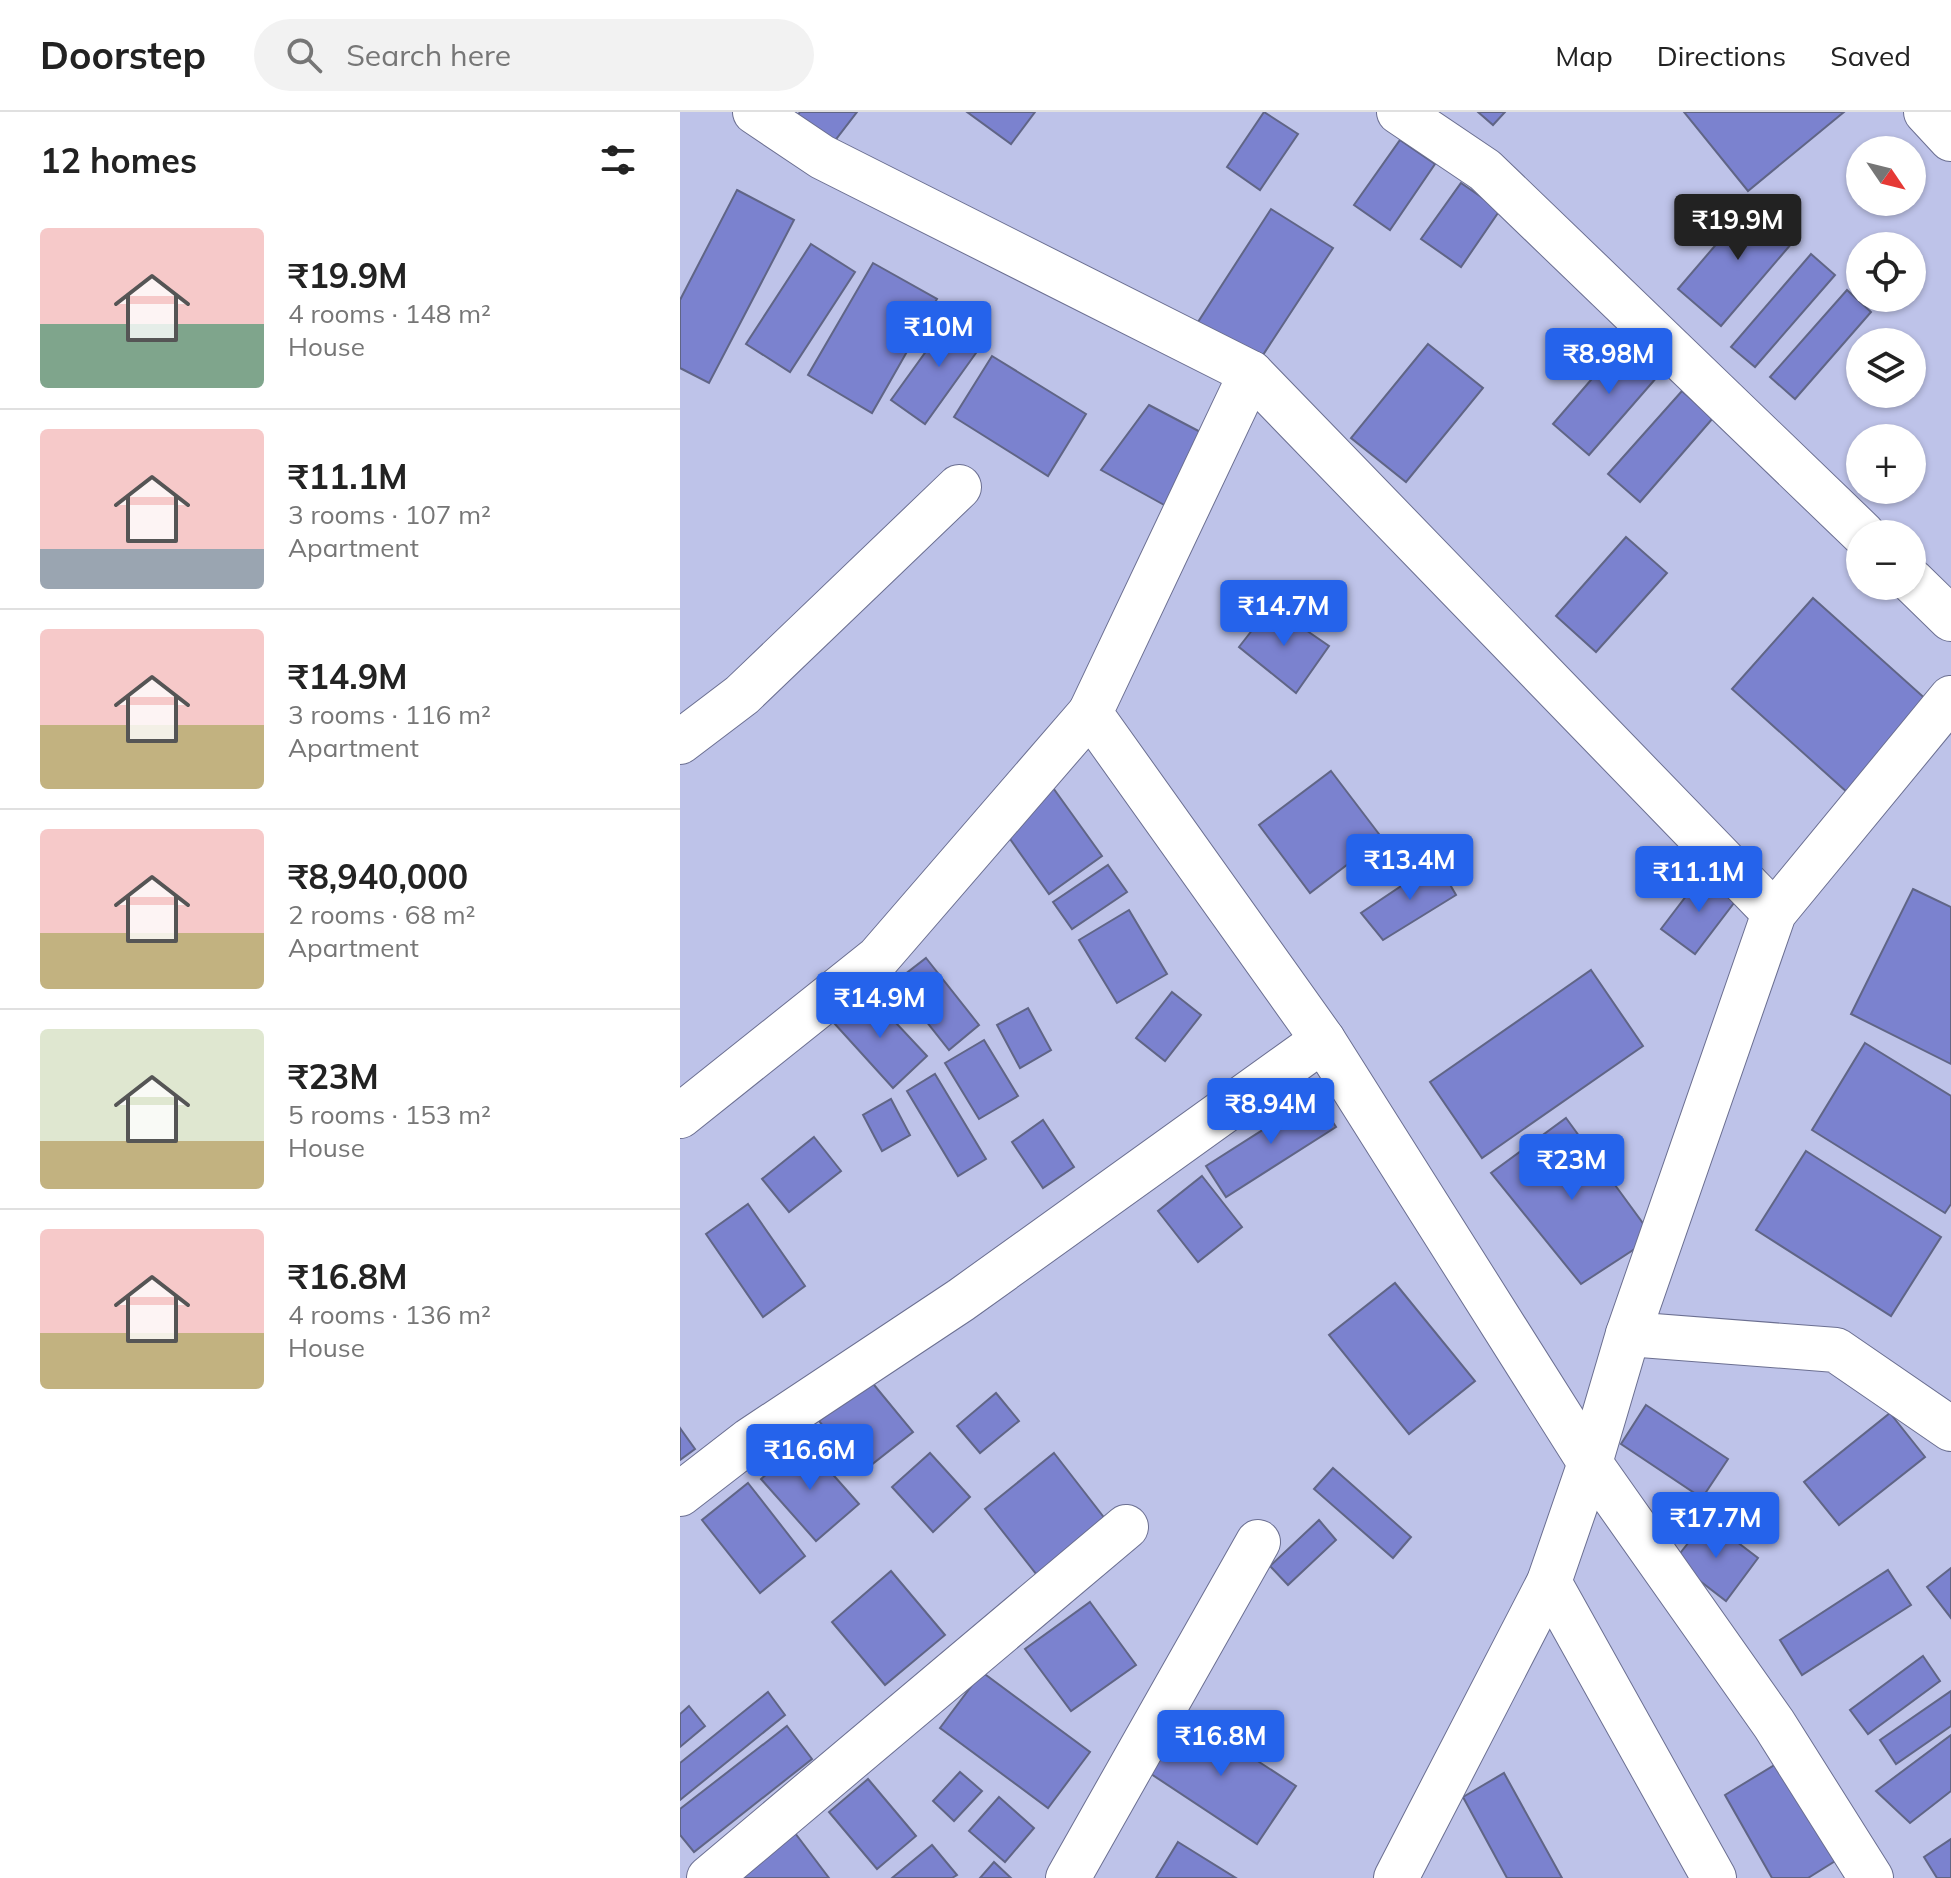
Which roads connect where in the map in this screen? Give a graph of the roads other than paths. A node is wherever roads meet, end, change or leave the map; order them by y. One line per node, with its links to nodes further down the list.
1 (755, 112): 5 (street)
2 (1399, 112): 7 (street)
3 (1926, 112): 4 (street)
4 (1951, 139)
5 (1251, 373): 11 (street); 13 (street)
6 (959, 487): 12 (street)
7 (1848, 520)
8 (1926, 595): 9 (street)
9 (1951, 619)
10 (1951, 698): 13 (street)
11 (1090, 713): 14 (street); 15 (street)
12 (680, 742)
13 (1774, 913): 16 (street)
14 (1323, 1040): 18 (street); 19 (street)
15 (680, 1116)
16 (1628, 1334): 17 (street); 18 (street)
17 (1951, 1429)
18 (1590, 1463): 22 (street); 27 (street)
19 (680, 1494)
20 (1126, 1527): 23 (street)
21 (1258, 1542): 24 (street)
22 (1549, 1582): 25 (street); 26 (street)
23 (709, 1878)
24 (1068, 1878)
25 (1396, 1878)
26 (1714, 1878)
27 (1871, 1878)

